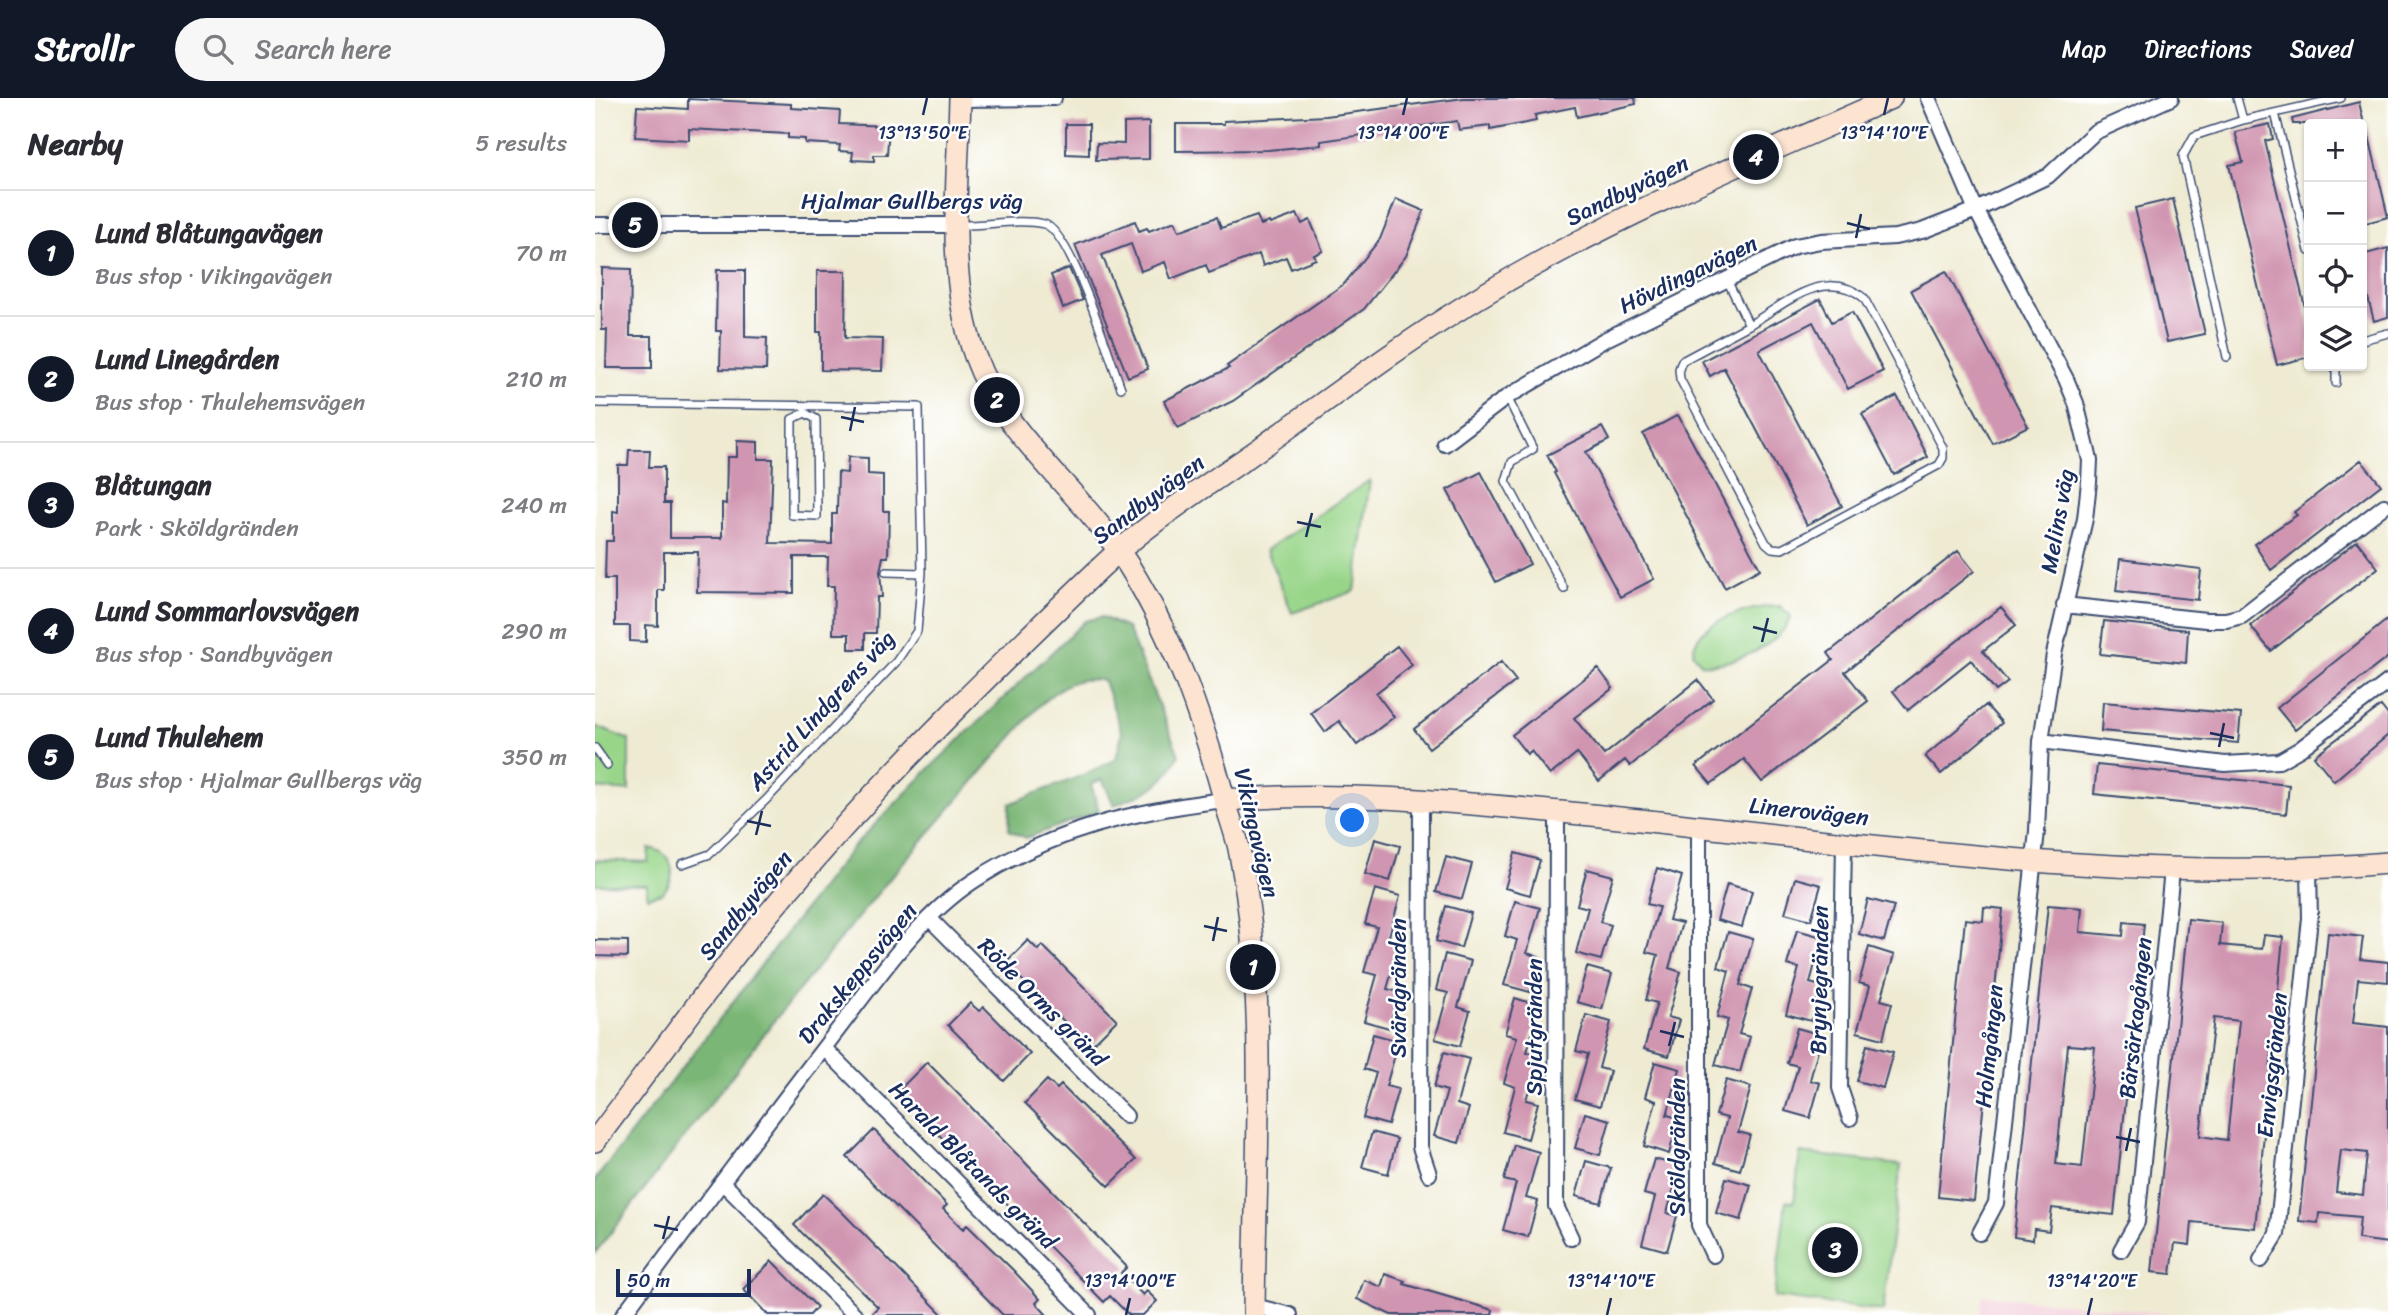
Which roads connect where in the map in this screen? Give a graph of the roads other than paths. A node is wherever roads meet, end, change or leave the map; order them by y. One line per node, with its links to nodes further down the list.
1 (960, 98): 2 (street); 12 (street, Vikingavägen)
2 (1054, 98)
3 (1891, 98): 27 (street, Sandbyvägen)
4 (1928, 98): 10 (street, Melins väg)
5 (2171, 98): 10 (street, Hövdingavägen)
6 (2237, 98): 9 (lane)
7 (2341, 98): 8 (lane)
8 (2274, 113): 9 (lane); 13 (lane)
9 (2243, 120): 18 (lane)
10 (1976, 210): 14 (street, Hövdingavägen); 31 (street, Melins väg)
11 (595, 225): 12 (street, Hjalmar Gullbergs väg)
12 (958, 225): 21 (lane, Hjalmar Gullbergs väg); 27 (street, Vikingavägen)
13 (2307, 245)
14 (1727, 280): 15 (lane); 22 (street, Hövdingavägen)
15 (1749, 325): 15 (lane)
16 (2388, 333): 17 (lane)
17 (2367, 339)
18 (2227, 357)
19 (2336, 371): 20 (lane)
20 (2336, 383)
21 (1121, 388)
22 (1507, 397): 25 (street, Hövdingavägen); 30 (lane)
23 (595, 403): 24 (lane, Astrid Lindgrens väg)
24 (805, 409): 24 (lane); 29 (lane, Astrid Lindgrens väg)
25 (1445, 444)
26 (2384, 506): 31 (street)
27 (1120, 552): 36 (street, Vikingavägen); 50 (street, Sandbyvägen)
28 (886, 572): 29 (lane)
29 (922, 573): 43 (lane, Astrid Lindgrens väg)
30 (1564, 589)
31 (2064, 605): 33 (street, Melins väg)
32 (2388, 682): 33 (street)
33 (2041, 741): 41 (street, Melins väg)
34 (595, 748): 35 (lane)
35 (607, 765)
36 (1224, 800): 37 (street, Linerovägen); 46 (street, Drakskeppsvägen); 58 (street, Vikingavägen)
37 (1421, 800): 38 (street, Linerovägen); 51 (street, Svärdgränden)
38 (1557, 812): 39 (street, Linerovägen); 54 (street, Spjutgränden)
39 (1699, 826): 40 (street, Linerovägen); 56 (street, Sköldgränden)
40 (1844, 841): 41 (street, Linerovägen); 49 (street, Brynjegränden)
41 (2033, 859): 44 (street, Linerovägen); 53 (street, Holmgången)
42 (2388, 863): 45 (street, Linerovägen)
43 (682, 864)
44 (2172, 870): 45 (street, Linerovägen); 55 (street, Bärsärkagången)
45 (2309, 870): 57 (street, Envigsgränden)
46 (929, 918): 47 (street, Drakskeppsvägen); 48 (street, Röde Orms gränd)
47 (824, 1048): 52 (street, Drakskeppsvägen); 61 (street, Harald Blåtands gränd)
48 (1126, 1116)
49 (1850, 1118)
50 (595, 1141)
51 (1429, 1174)
52 (722, 1182): 59 (street, Drakskeppsvägen); 60 (street)
53 (1980, 1233)
54 (1571, 1238)
55 (2121, 1250)
56 (1713, 1255)
57 (2261, 1261)
58 (1254, 1311): 62 (street)
59 (624, 1314)
60 (855, 1315)
61 (1089, 1315)
62 (1290, 1315)

